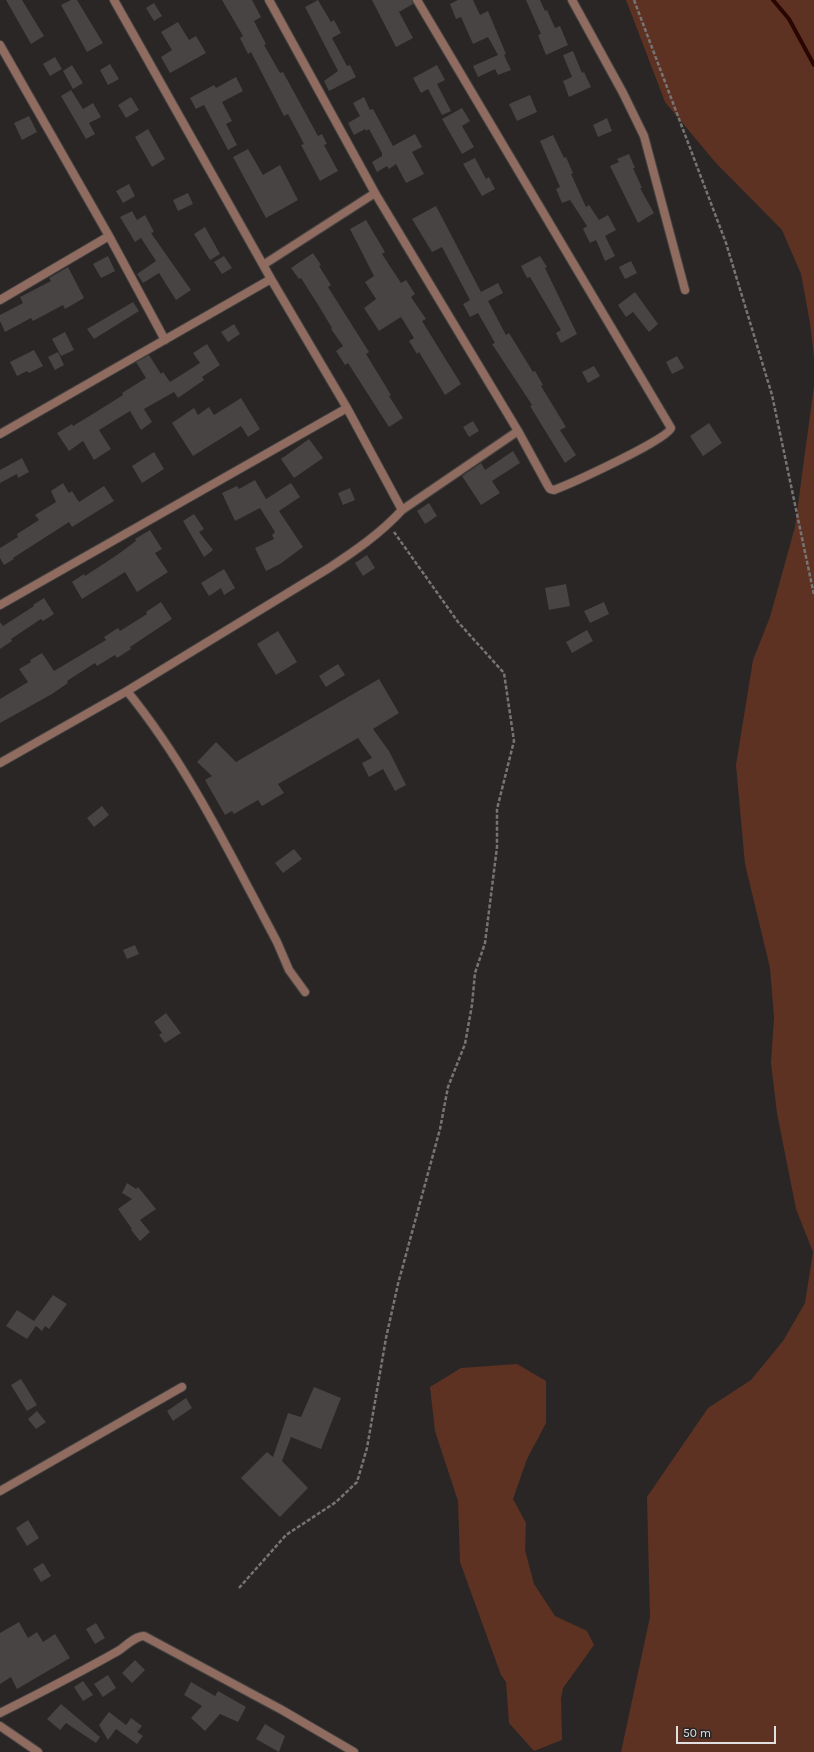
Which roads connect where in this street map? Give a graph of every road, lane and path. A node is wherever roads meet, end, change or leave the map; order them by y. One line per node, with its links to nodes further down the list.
1 (114, 0): 10 (street)
2 (268, 0): 8 (street)
3 (417, 0): 16 (street)
4 (572, 0): 12 (street)
5 (634, 0): 20 (path)
6 (0, 45): 7 (street)
7 (2, 54): 9 (street)
8 (375, 193): 10 (street); 16 (street)
9 (109, 236): 13 (street); 14 (street)
10 (263, 265): 11 (street)
11 (271, 279): 14 (street); 15 (street)
12 (685, 290)
13 (0, 300)
14 (165, 340): 17 (street)
15 (346, 408): 18 (street); 21 (street)
16 (518, 431): 18 (street)
17 (0, 434)
18 (402, 510): 19 (street)
19 (389, 524): 22 (street); 27 (path)
20 (814, 595)
21 (0, 605)
22 (127, 691): 23 (street); 24 (street)
23 (0, 763)
24 (305, 992)
25 (182, 1387): 26 (street)
26 (0, 1491)
27 (239, 1588)
28 (0, 1713): 31 (street)
29 (0, 1726): 30 (street)
30 (38, 1752)
31 (354, 1752)

